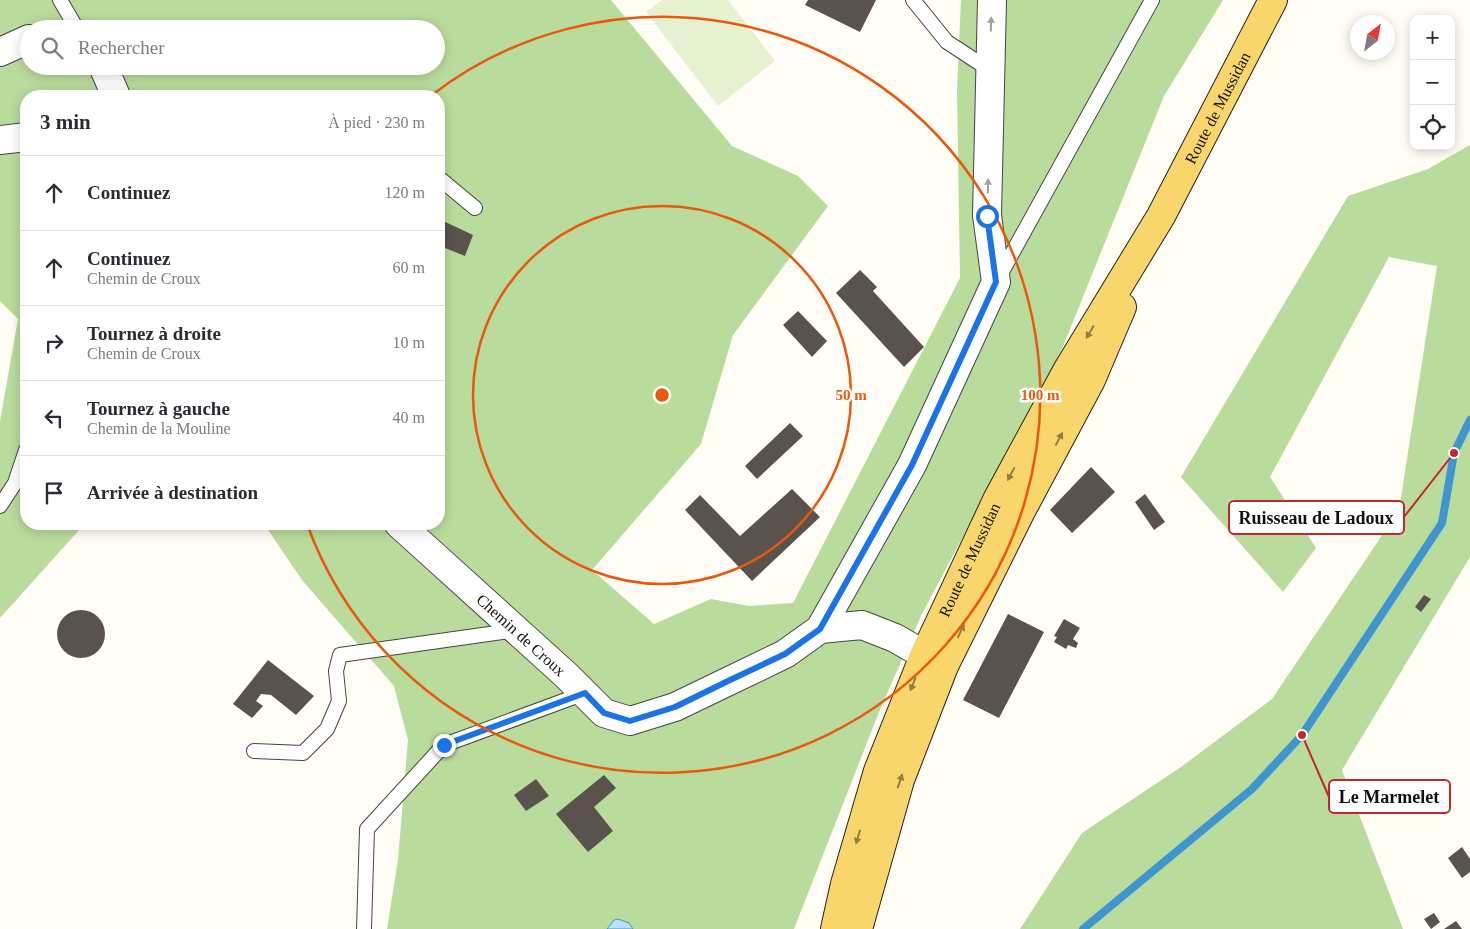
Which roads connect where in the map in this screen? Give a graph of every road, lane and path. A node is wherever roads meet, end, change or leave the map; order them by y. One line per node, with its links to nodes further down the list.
1 (60, 0): 6 (lane)
2 (913, 0): 9 (lane)
3 (992, 0): 9 (street, one-way to 3)
4 (1152, 0): 16 (lane)
5 (1273, 0): 22 (main road, Route de Mussidan)
6 (72, 20)
7 (20, 44): 8 (street)
8 (0, 52)
9 (990, 70): 16 (street, one-way to 9)
10 (106, 75): 11 (street)
11 (112, 90)
12 (20, 138): 13 (street)
13 (0, 140)
14 (445, 183): 15 (lane)
15 (475, 208)
16 (996, 282): 20 (street)
17 (20, 468): 18 (lane)
18 (0, 506)
19 (406, 530): 21 (street, Chemin de Croux)
20 (820, 629): 22 (street); 23 (street, Chemin de Croux)
21 (517, 630): 23 (street, Chemin de Croux); 24 (lane)
22 (934, 661): 26 (main road, Route de Mussidan, one-way to 26); 27 (main road, Route de Mussidan, one-way to 22)
23 (585, 693): 25 (lane)
24 (254, 751)
25 (364, 929)
26 (835, 929)
27 (858, 929)

